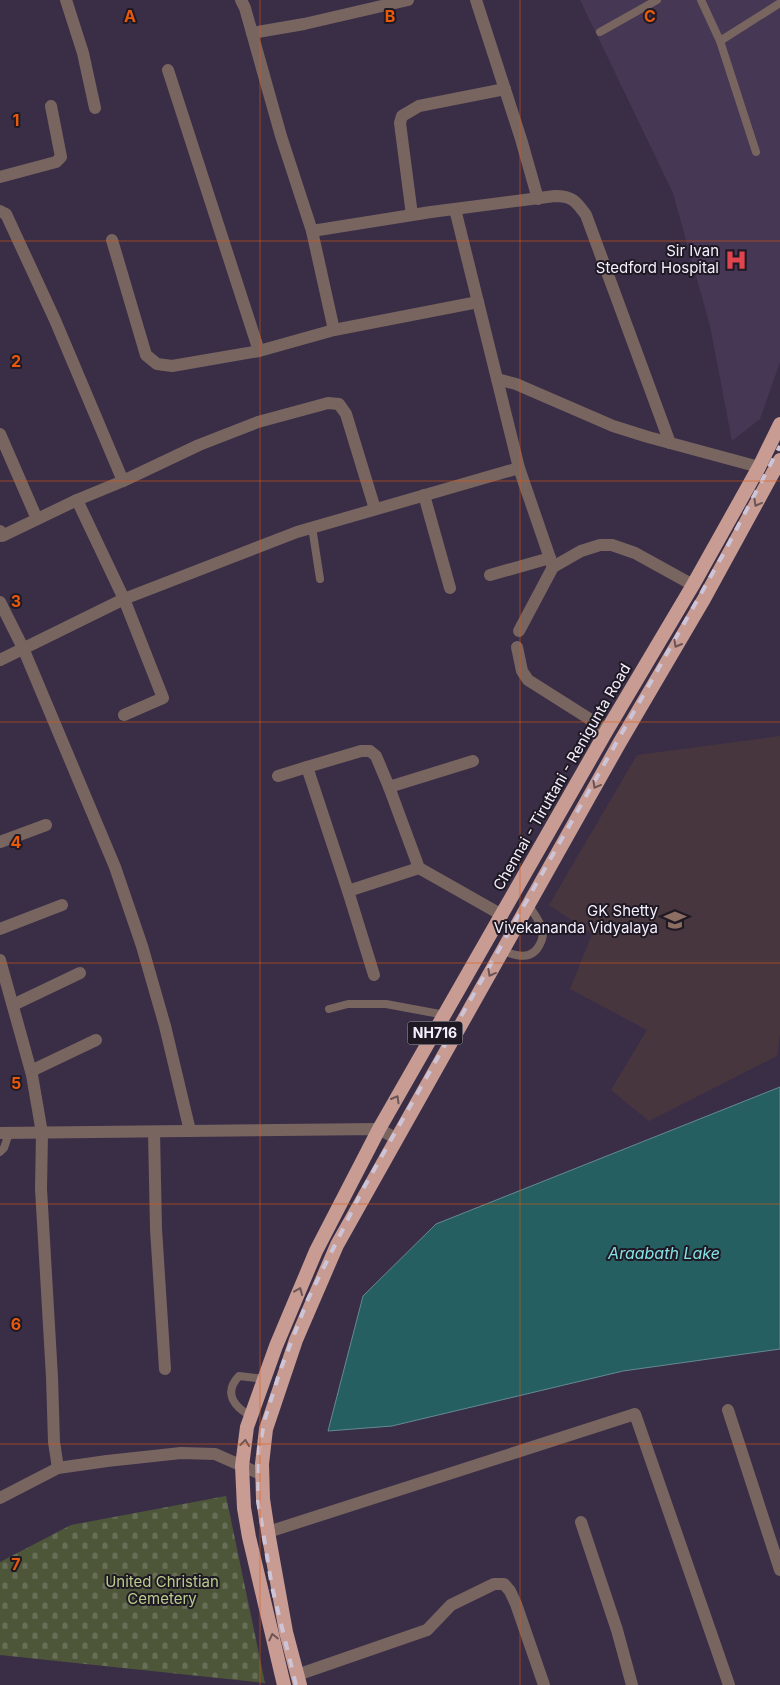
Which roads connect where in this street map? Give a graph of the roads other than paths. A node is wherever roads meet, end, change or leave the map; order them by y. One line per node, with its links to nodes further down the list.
1 (66, 0): 14 (street)
2 (241, 0): 9 (street)
3 (408, 0): 9 (street)
4 (476, 0): 12 (street)
5 (657, 0): 8 (lane)
6 (701, 0): 10 (lane)
7 (780, 3): 10 (lane)
8 (600, 32)
9 (252, 33): 21 (street)
10 (720, 41): 15 (lane)
11 (168, 70): 25 (street)
12 (505, 89): 17 (street); 20 (street)
13 (51, 106): 16 (street)
14 (95, 108)
15 (756, 152)
16 (0, 177)
17 (538, 199): 18 (street); 29 (street)
18 (454, 209): 20 (street); 23 (street)
19 (0, 212): 33 (street)
20 (412, 215): 21 (street)
21 (312, 232): 24 (street)
22 (112, 240): 25 (street)
23 (478, 302): 24 (street); 26 (street)
24 (334, 330): 25 (street)
25 (259, 351)
26 (497, 379): 29 (street); 31 (street)
27 (780, 424): 32 (highway, Chennai - Tiruttani - Renigunta Road / NH716)
28 (0, 434): 37 (street)
29 (670, 443): 32 (street)
30 (780, 460): 62 (highway, NH716, one-way to 62)
31 (519, 468): 34 (street); 40 (street)
32 (759, 468): 43 (highway, Chennai - Tiruttani - Renigunta Road / NH716)
33 (123, 481): 35 (street); 36 (street)
34 (424, 495): 36 (street); 44 (street)
35 (77, 500): 37 (street); 45 (street)
36 (375, 509): 38 (street)
37 (37, 520): 39 (street)
38 (312, 527): 42 (lane); 45 (street)
39 (0, 531)
40 (551, 563): 41 (street); 43 (street); 47 (street)
41 (490, 575)
42 (320, 579)
43 (693, 585): 52 (highway, Chennai - Tiruttani - Renigunta Road / NH716)
44 (450, 588)
45 (124, 599): 49 (street); 51 (street)
46 (0, 602): 49 (street)
47 (519, 631)
48 (517, 647): 52 (street)
49 (23, 648): 50 (street); 75 (street)
50 (0, 660)
51 (124, 716)
52 (607, 730): 63 (highway, Chennai - Tiruttani - Renigunta Road / NH716)
53 (473, 761): 56 (street)
54 (307, 767): 55 (street); 56 (street); 60 (street)
55 (278, 776)
56 (390, 786): 59 (street)
57 (46, 825): 58 (street)
58 (0, 842)
59 (419, 868): 60 (street); 63 (street)
60 (348, 890): 68 (street)
61 (62, 905): 64 (street)
62 (529, 905): 65 (highway, NH716); 65 (lane)
63 (502, 915): 71 (highway, Chennai - Tiruttani - Renigunta Road / NH716)
64 (0, 929)
65 (503, 951): 79 (highway, NH716, one-way to 79)
66 (0, 960): 69 (street)
67 (80, 973): 69 (street)
68 (374, 975)
69 (13, 1005): 73 (street)
70 (329, 1009): 71 (lane)
71 (445, 1015): 74 (highway, Chennai - Tiruttani - Renigunta Road / NH716, one-way to 71)
72 (96, 1040): 73 (street)
73 (31, 1071): 78 (street)
74 (379, 1129): 75 (street); 79 (street); 82 (highway, Chennai - Tiruttani - Renigunta Road / NH716, one-way to 74)
75 (190, 1131): 76 (street)
76 (154, 1132): 78 (street); 81 (street)
77 (4, 1133): 78 (street); 80 (lane)
78 (42, 1133): 86 (street)
79 (397, 1139): 87 (highway, NH716)
80 (0, 1152)
81 (165, 1368)
82 (264, 1379): 84 (highway, Chennai - Tiruttani - Renigunta Road / NH716); 84 (lane)
83 (728, 1410): 91 (street)
84 (251, 1416): 85 (highway, Chennai - Tiruttani - Renigunta Road / NH716, one-way to 84)
85 (242, 1466): 86 (street); 87 (street); 93 (highway, Chennai - Tiruttani - Renigunta Road / NH716, one-way to 85)
86 (58, 1468): 88 (street)
87 (263, 1475): 90 (highway, NH716)
88 (0, 1498)
89 (581, 1522): 95 (street)
90 (268, 1532): 92 (highway, NH716); 96 (street)
91 (780, 1570)
92 (299, 1680): 94 (street)
93 (284, 1685)
94 (544, 1685)
95 (632, 1685)
96 (730, 1685)

